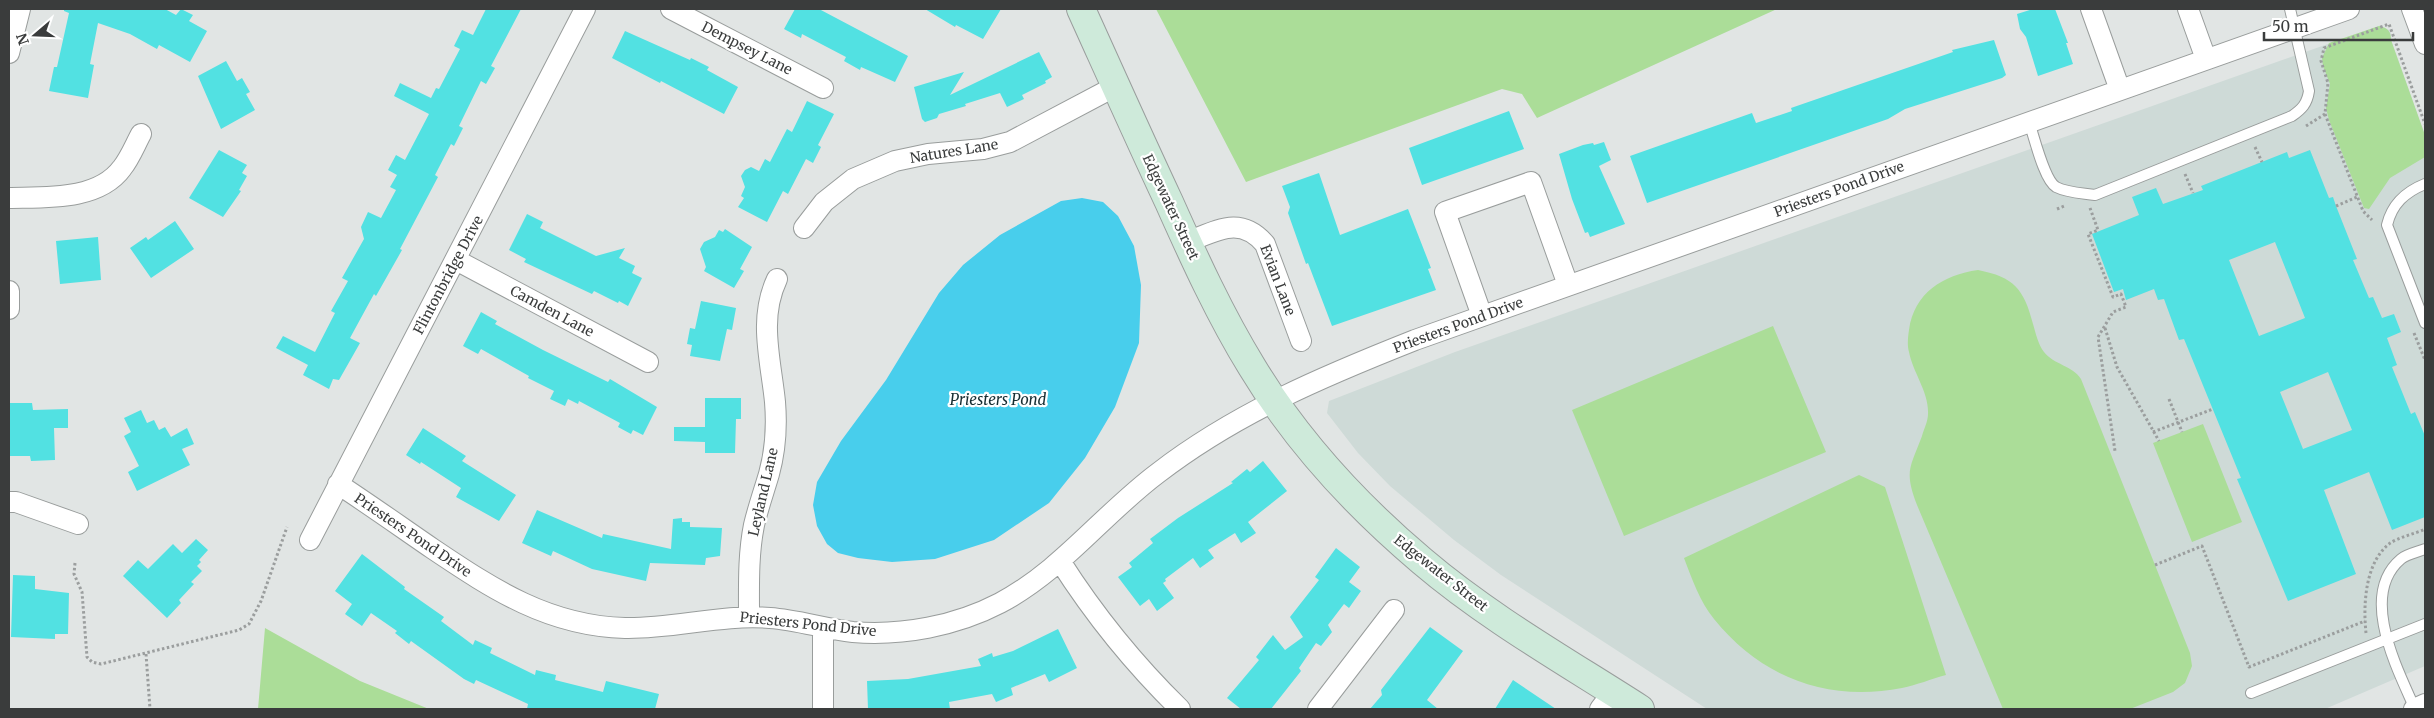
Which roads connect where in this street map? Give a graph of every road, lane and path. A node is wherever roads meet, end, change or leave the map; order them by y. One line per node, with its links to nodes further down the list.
1 (20, 9): 11 (street)
2 (585, 9): 33 (street, Flintonbridge Drive)
3 (671, 9): 14 (street, Dempsey Lane)
4 (1081, 9): 13 (street, Edgewater Street)
5 (2091, 9): 15 (street)
6 (2188, 9): 12 (street)
7 (2349, 9): 9 (street, Priesters Pond Drive)
8 (2412, 9): 10 (street)
9 (2292, 18): 12 (street, Priesters Pond Drive); 17 (lane)
10 (2425, 44)
11 (9, 53)
12 (2206, 59): 15 (street, Priesters Pond Drive)
13 (1116, 86): 31 (street, Natures Lane); 32 (street, Edgewater Street)
14 (823, 88)
15 (2120, 90): 17 (street, Priesters Pond Drive)
16 (2325, 114): 24 (path)
17 (2029, 122): 35 (street, Priesters Pond Drive)
18 (141, 134): 25 (street)
19 (2255, 146): 20 (path)
20 (2262, 162)
21 (2185, 174): 23 (path)
22 (2425, 184): 39 (lane)
23 (2193, 193)
24 (2357, 197): 28 (path); 30 (path)
25 (9, 198)
26 (2073, 202): 29 (path)
27 (2088, 203): 40 (path)
28 (2336, 206)
29 (2057, 209)
30 (2372, 220)
31 (804, 228)
32 (1187, 242): 41 (street, Evian Lane); 44 (street, Edgewater Street)
33 (456, 260): 42 (street, Camden Lane); 51 (street, Flintonbridge Drive)
34 (777, 279): 61 (street, Leyland Lane)
35 (1568, 286): 38 (street, Priesters Pond Drive); 38 (street)
36 (9, 291): 37 (street)
37 (9, 309)
38 (1482, 316): 44 (street, Priesters Pond Drive)
39 (2425, 323)
40 (2105, 327): 47 (path); 50 (path)
41 (1301, 342)
42 (648, 362)
43 (2169, 399): 46 (path)
44 (1274, 400): 57 (street, Priesters Pond Drive); 68 (street, Edgewater Street)
45 (2213, 409): 46 (path)
46 (2178, 422): 47 (path); 48 (path)
47 (2153, 432): 49 (path)
48 (2182, 432)
49 (2159, 441)
50 (2115, 451)
51 (338, 484): 55 (street, Flintonbridge Drive); 61 (street, Priesters Pond Drive)
52 (9, 502): 53 (street)
53 (78, 524)
54 (287, 527): 66 (path)
55 (310, 540)
56 (2425, 549): 65 (lane)
57 (1060, 561): 64 (street, Priesters Pond Drive); 72 (street)
58 (75, 563): 66 (path)
59 (2155, 565): 62 (path)
60 (1394, 610): 73 (street)
61 (748, 616): 64 (street, Priesters Pond Drive)
62 (2364, 621)
63 (2425, 624): 65 (lane)
64 (823, 627): 71 (street)
65 (2386, 640): 67 (lane); 75 (lane)
66 (146, 654): 70 (path)
67 (2251, 693)
68 (1607, 700): 74 (street, Edgewater Street)
69 (2425, 704): 75 (street)
70 (150, 709)
71 (823, 709)
72 (1180, 709)
73 (1318, 709)
74 (1640, 709)
75 (2415, 709)

